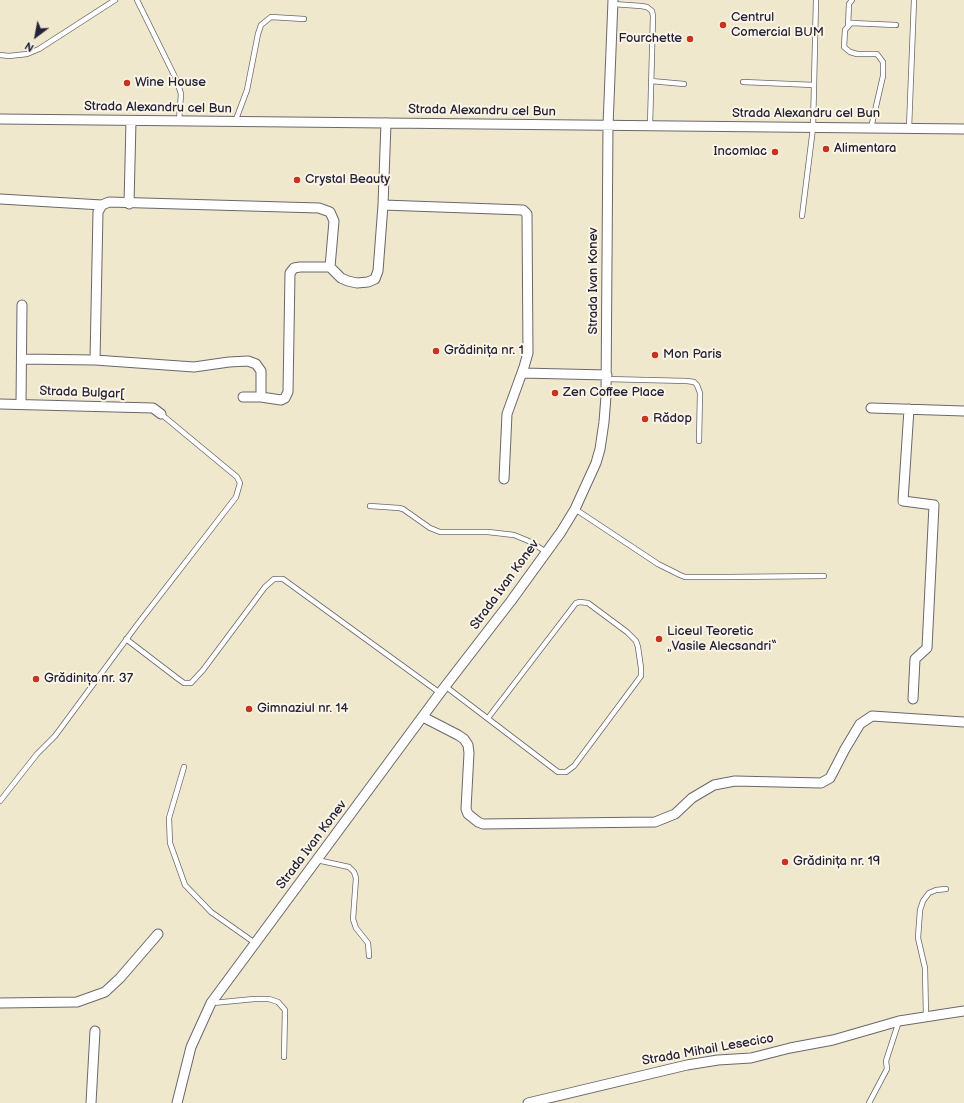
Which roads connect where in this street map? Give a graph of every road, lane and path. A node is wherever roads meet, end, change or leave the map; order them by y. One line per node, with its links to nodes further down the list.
1 (115, 0): 10 (lane)
2 (137, 0): 17 (lane)
3 (816, 0): 14 (lane)
4 (852, 0): 9 (lane)
5 (914, 0): 24 (lane)
6 (613, 2): 11 (lane); 20 (street, Strada Ivan Konev)
7 (304, 19): 18 (lane)
8 (896, 25): 9 (lane)
9 (848, 26): 23 (lane)
10 (0, 55)
11 (652, 81): 13 (lane); 21 (lane)
12 (743, 82): 14 (lane)
13 (684, 84)
14 (814, 85): 22 (lane)
15 (0, 119): 16 (street, Strada Alexandru cel Bun)
16 (131, 121): 17 (street, Strada Alexandru cel Bun); 27 (street)
17 (179, 121): 18 (street, Strada Alexandru cel Bun)
18 (235, 122): 19 (street, Strada Alexandru cel Bun)
19 (386, 123): 20 (street, Strada Alexandru cel Bun); 29 (street)
20 (608, 126): 21 (street, Strada Alexandru cel Bun); 36 (street, Strada Ivan Konev)
21 (650, 126): 22 (street, Strada Alexandru cel Bun)
22 (813, 128): 23 (street, Strada Alexandru cel Bun); 30 (lane)
23 (871, 128): 24 (street, Strada Alexandru cel Bun)
24 (909, 128): 25 (street, Strada Alexandru cel Bun)
25 (964, 129)
26 (0, 198): 28 (street)
27 (129, 204): 28 (street); 31 (street)
28 (102, 205): 34 (street)
29 (383, 205): 31 (street); 35 (street)
30 (802, 216)
31 (330, 267): 37 (street)
32 (22, 305): 33 (street)
33 (22, 359): 34 (street); 40 (street)
34 (95, 360): 37 (street)
35 (522, 373): 36 (street); 46 (street)
36 (606, 377): 45 (lane); 48 (street, Strada Ivan Konev)
37 (261, 396): 38 (street)
38 (243, 397)
39 (0, 404): 40 (street, Strada Bulgar[)
40 (21, 404): 44 (street, Strada Bulgar[)
41 (871, 408): 42 (street)
42 (909, 409): 43 (street); 53 (street)
43 (964, 411)
44 (161, 414): 51 (lane)
45 (699, 441)
46 (504, 479)
47 (370, 506): 49 (lane)
48 (575, 509): 49 (street, Strada Ivan Konev); 50 (lane)
49 (546, 552): 52 (street, Strada Ivan Konev)
50 (824, 576)
51 (126, 639): 52 (lane); 58 (lane)
52 (443, 690): 54 (street, Strada Ivan Konev); 55 (lane)
53 (913, 699)
54 (423, 717): 56 (street); 59 (street, Strada Ivan Konev)
55 (488, 718): 55 (lane)
56 (964, 722)
57 (184, 767): 62 (lane)
58 (0, 801)
59 (317, 860): 62 (street, Strada Ivan Konev); 63 (lane)
60 (946, 889): 67 (lane)
61 (158, 934): 64 (street)
62 (255, 943): 65 (street, Strada Ivan Konev)
63 (369, 956)
64 (0, 1003)
65 (211, 1003): 70 (lane); 72 (street, Strada Ivan Konev)
66 (964, 1011): 67 (street, Strada Mihail Lesecico)
67 (926, 1016): 68 (street, Strada Mihail Lesecico)
68 (899, 1021): 73 (street, Strada Mihail Lesecico); 74 (lane)
69 (95, 1031): 71 (street)
70 (284, 1057)
71 (91, 1103)
72 (177, 1103)
73 (528, 1103)
74 (869, 1103)

